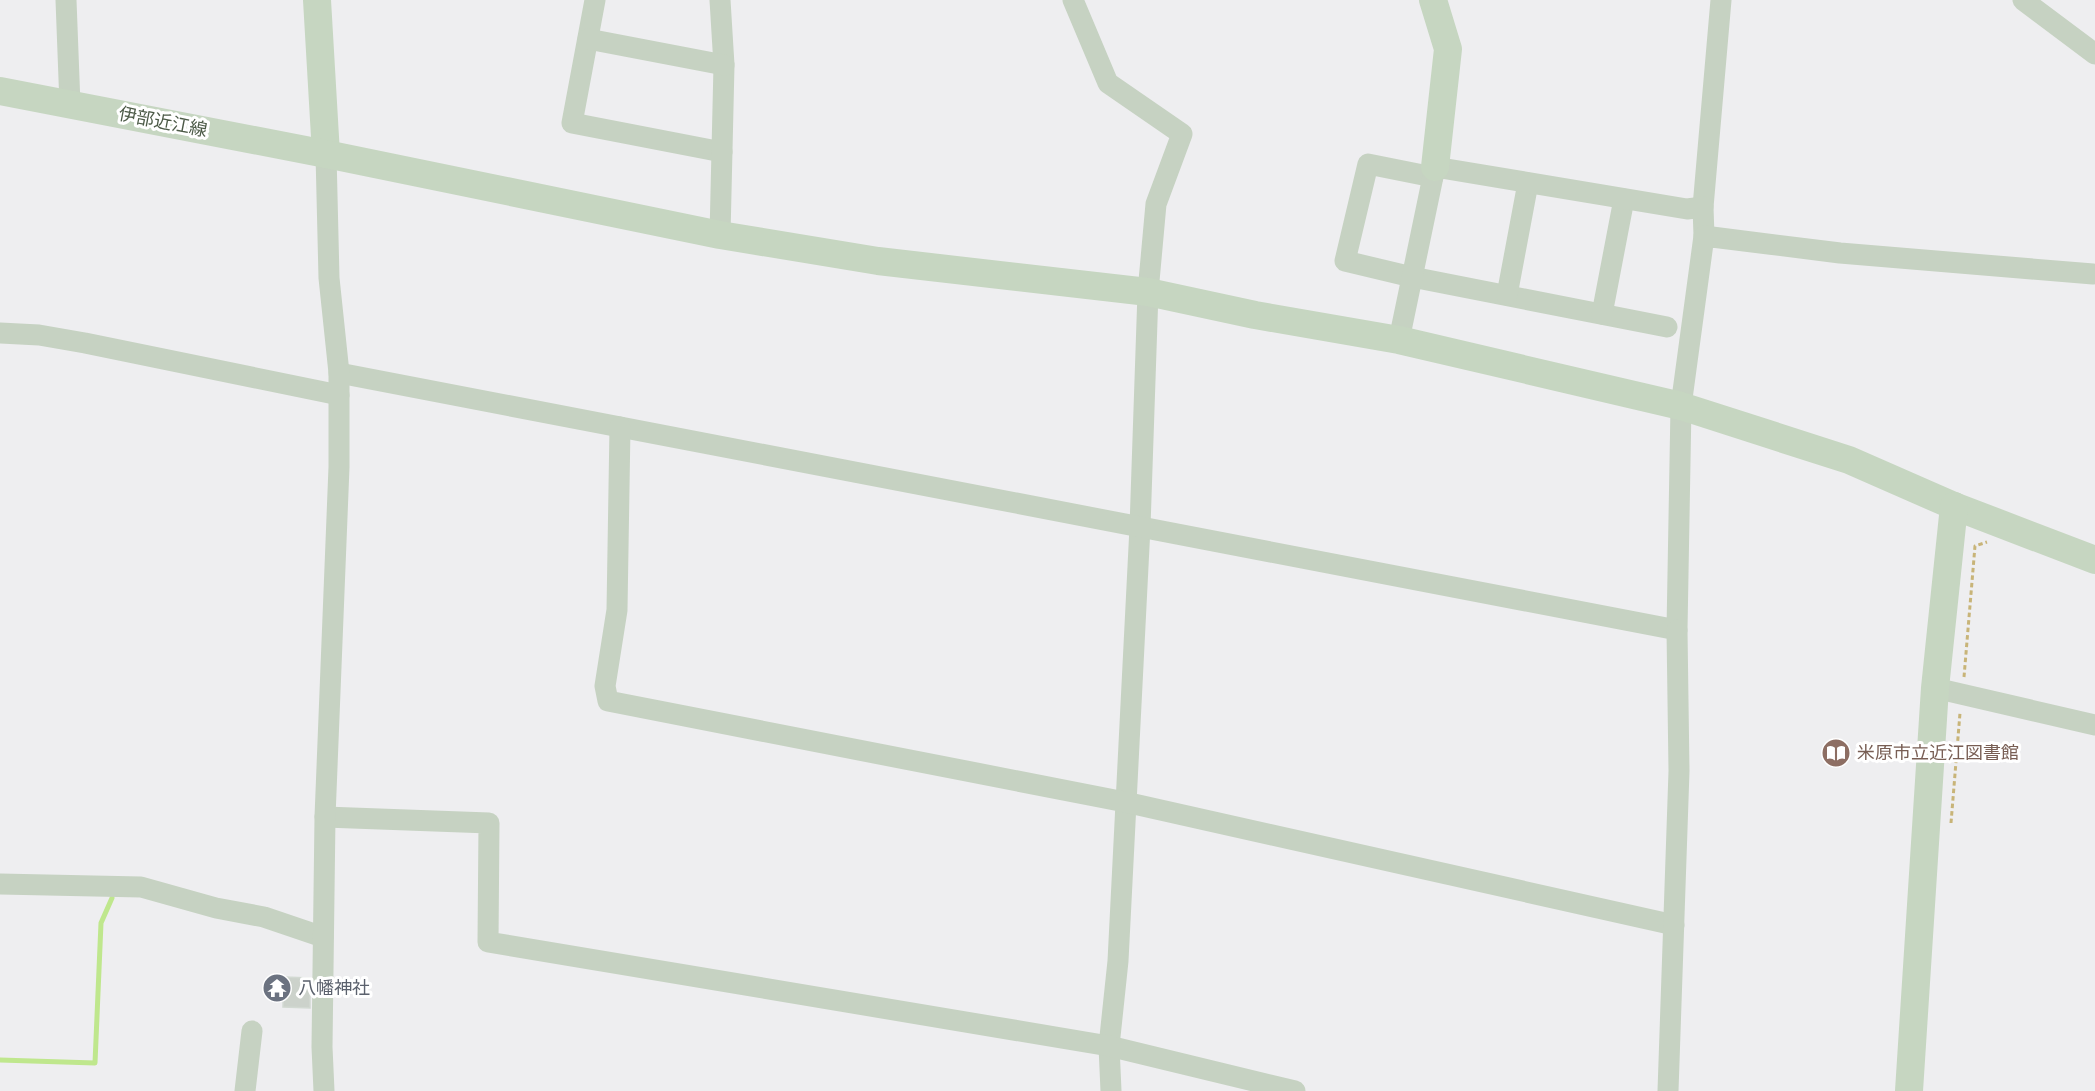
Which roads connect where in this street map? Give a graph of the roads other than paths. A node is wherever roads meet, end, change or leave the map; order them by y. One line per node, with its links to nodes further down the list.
1 (66, 0): 13 (street)
2 (317, 0): 15 (street)
3 (595, 0): 9 (street)
4 (720, 0): 11 (street)
5 (1073, 0): 24 (street)
6 (1433, 0): 16 (street)
7 (1721, 0): 19 (street)
8 (2023, 0): 10 (street)
9 (588, 39): 11 (street); 14 (street)
10 (2095, 54)
11 (724, 65): 14 (street)
12 (0, 91): 13 (street, 伊部近江線)
13 (70, 105): 15 (street, 伊部近江線)
14 (722, 152): 20 (street)
15 (326, 154): 20 (street, 伊部近江線); 30 (street)
16 (1434, 172): 17 (street); 23 (street); 23 (street)
17 (1528, 183): 18 (street); 25 (street)
18 (1624, 199): 19 (street); 26 (street)
19 (1703, 207): 21 (street)
20 (720, 235): 24 (street, 伊部近江線)
21 (1704, 236): 22 (street); 32 (street)
22 (2094, 272)
23 (1412, 277): 25 (street); 29 (street)
24 (1148, 292): 29 (street, 伊部近江線); 35 (street)
25 (1507, 295): 26 (street)
26 (1602, 314): 27 (street)
27 (1668, 327)
28 (0, 333): 31 (street)
29 (1399, 340): 32 (street, 伊部近江線)
30 (339, 373): 31 (street); 33 (street)
31 (339, 395): 41 (street)
32 (1681, 406): 34 (street, 伊部近江線); 37 (street)
33 (620, 427): 35 (street); 40 (street)
34 (1954, 506): 36 (street, 伊部近江線); 38 (street)
35 (1140, 526): 37 (street); 40 (street)
36 (2095, 560)
37 (1677, 630): 43 (street)
38 (1935, 688): 39 (street); 52 (street)
39 (2095, 725)
40 (1125, 802): 43 (street); 46 (street)
41 (324, 817): 44 (street); 46 (street)
42 (0, 884): 44 (street)
43 (1674, 925): 51 (street)
44 (323, 937): 48 (street)
45 (252, 1031): 47 (street)
46 (1110, 1046): 49 (street); 50 (street)
47 (245, 1091)
48 (324, 1091)
49 (1111, 1091)
50 (1295, 1091)
51 (1668, 1091)
52 (1909, 1091)

